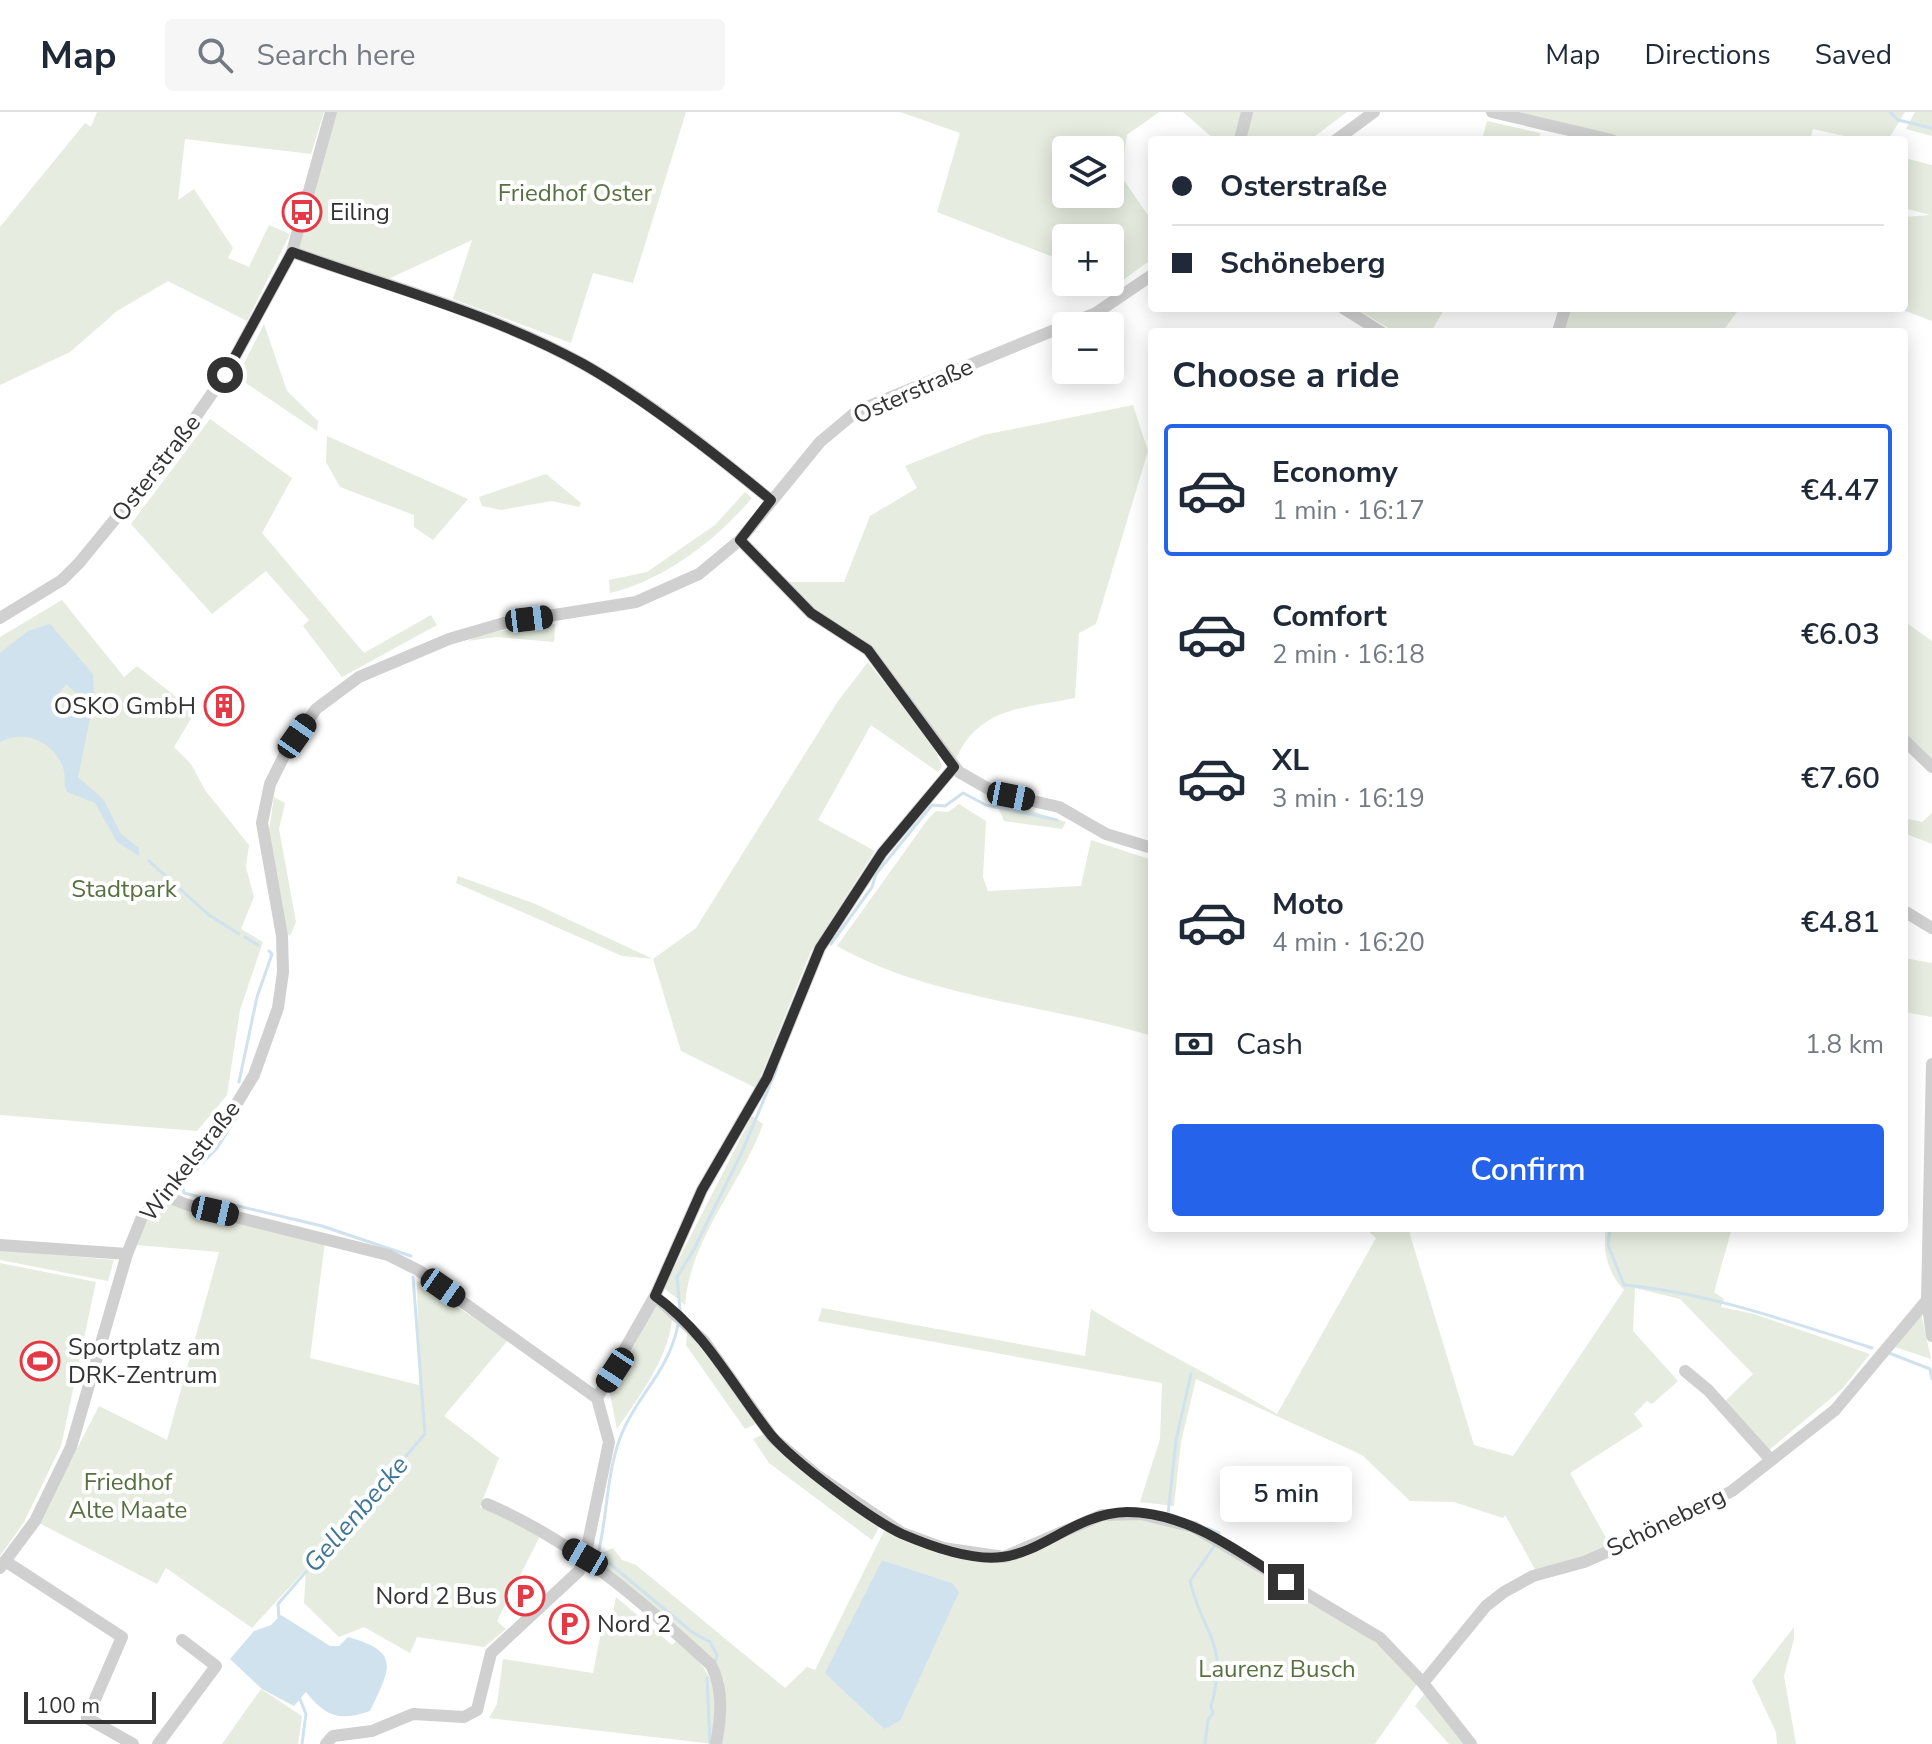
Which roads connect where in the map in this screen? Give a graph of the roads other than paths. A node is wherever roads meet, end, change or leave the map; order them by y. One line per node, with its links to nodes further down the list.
1 (331, 112): 8 (street, Osterstraße)
2 (1247, 112): 5 (street)
3 (1374, 112): 6 (street)
4 (1492, 112): 7 (street)
5 (1241, 136)
6 (1341, 136)
7 (1595, 136)
8 (292, 252): 12 (street); 14 (street, Osterstraße)
9 (1148, 278): 12 (street, Osterstraße)
10 (1349, 312): 11 (street)
11 (1375, 328)
12 (771, 500): 13 (street, Winkelstraße)
13 (740, 540): 16 (street); 22 (street, Winkelstraße)
14 (0, 618)
15 (1908, 744): 17 (street)
16 (954, 767): 18 (street); 25 (street)
17 (1932, 767)
18 (1148, 847)
19 (1908, 913): 20 (street)
20 (1932, 928)
21 (1932, 1064): 26 (street)
22 (160, 1194): 24 (street, Winkelstraße); 29 (street)
23 (0, 1245): 24 (street)
24 (127, 1254): 33 (street, Winkelstraße)
25 (655, 1296): 29 (street); 35 (street)
26 (1927, 1300): 27 (street); 30 (street, Schöneberg)
27 (1932, 1336)
28 (1685, 1371): 30 (street)
29 (597, 1398): 32 (street)
30 (1771, 1460): 35 (street, Schöneberg)
31 (487, 1504): 32 (street)
32 (585, 1557): 38 (street); 39 (street)
33 (3, 1564): 36 (street)
34 (182, 1640): 37 (street)
35 (1423, 1683): 40 (street)
36 (133, 1744)
37 (158, 1744)
38 (326, 1744)
39 (716, 1744)
40 (1471, 1744)

